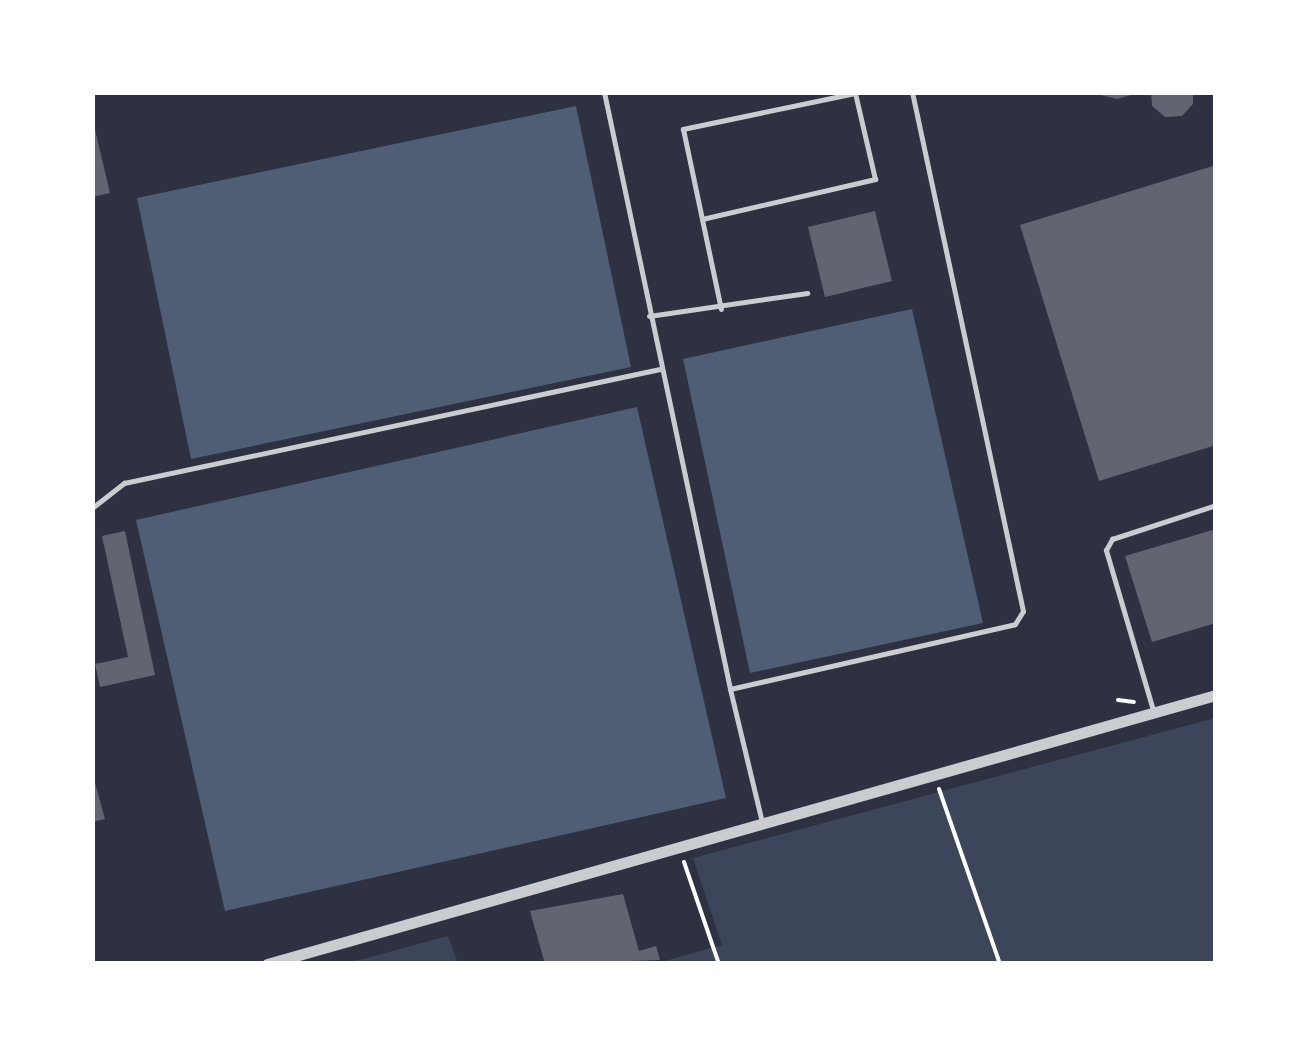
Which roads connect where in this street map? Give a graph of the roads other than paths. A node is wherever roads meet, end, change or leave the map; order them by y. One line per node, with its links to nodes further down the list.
1 (604, 92): 6 (lane)
2 (912, 92): 10 (lane)
3 (702, 220): 3 (lane); 5 (lane)
4 (807, 293): 5 (lane)
5 (721, 309): 6 (lane)
6 (648, 316): 7 (lane)
7 (660, 369): 9 (lane); 10 (lane)
8 (1216, 505): 12 (lane)
9 (92, 508)
10 (730, 689): 13 (lane)
11 (1216, 696): 12 (street)
12 (1154, 712): 13 (street)
13 (762, 824): 14 (street)
14 (267, 964)

